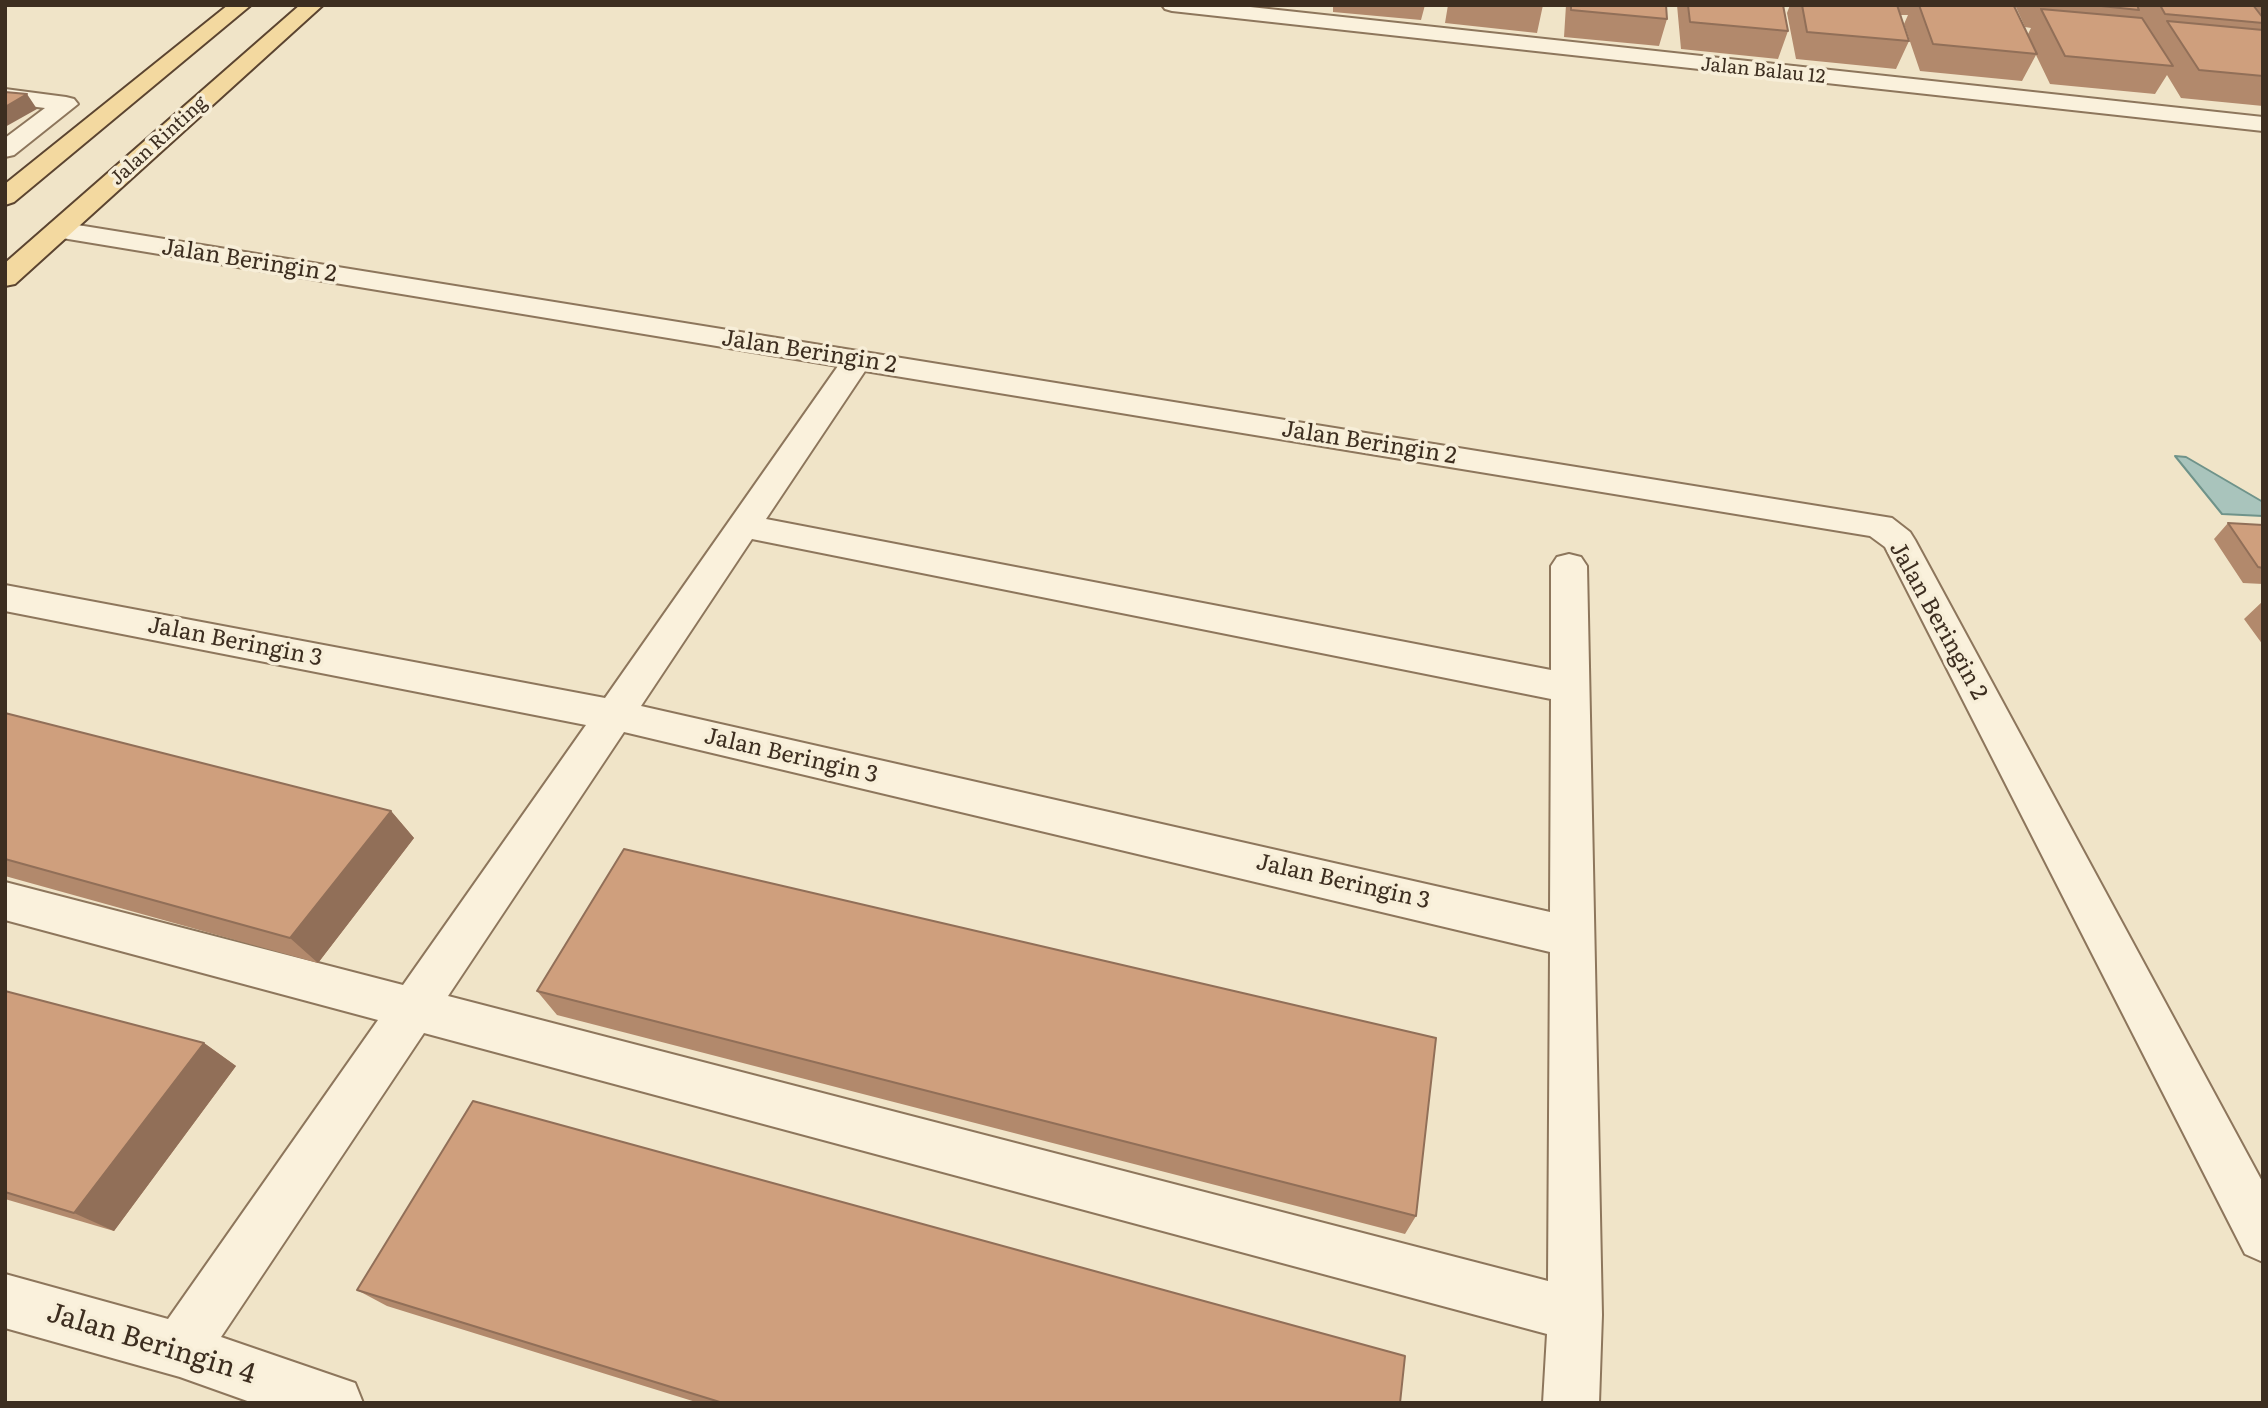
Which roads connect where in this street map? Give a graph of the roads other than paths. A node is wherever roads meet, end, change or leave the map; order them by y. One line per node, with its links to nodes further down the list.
1 (241, 5): 8 (main road)
2 (313, 5): 9 (main road, Jalan Rinting)
3 (1172, 5): 4 (street, Jalan Balau 12)
4 (1273, 10): 6 (street, Jalan Balau 12)
5 (5, 96): 7 (street)
6 (2263, 124)
7 (5, 150)
8 (7, 194)
9 (59, 230): 10 (main road, Jalan Rinting); 11 (street, Jalan Beringin 2)
10 (5, 278)
11 (858, 360): 12 (street); 20 (street, Jalan Beringin 2)
12 (744, 526): 15 (street); 16 (street)
13 (1569, 566): 15 (street)
14 (5, 598): 16 (street, Jalan Beringin 3)
15 (1570, 688): 18 (street)
16 (615, 715): 18 (street, Jalan Beringin 3); 19 (street)
17 (5, 901): 19 (street)
18 (1571, 937): 22 (street)
19 (413, 1010): 22 (street); 23 (street)
20 (2263, 1236)
21 (5, 1301): 23 (street, Jalan Beringin 4)
22 (1575, 1315): 25 (street)
23 (180, 1350): 24 (street, Jalan Beringin 4)
24 (335, 1403)
25 (1571, 1403)

